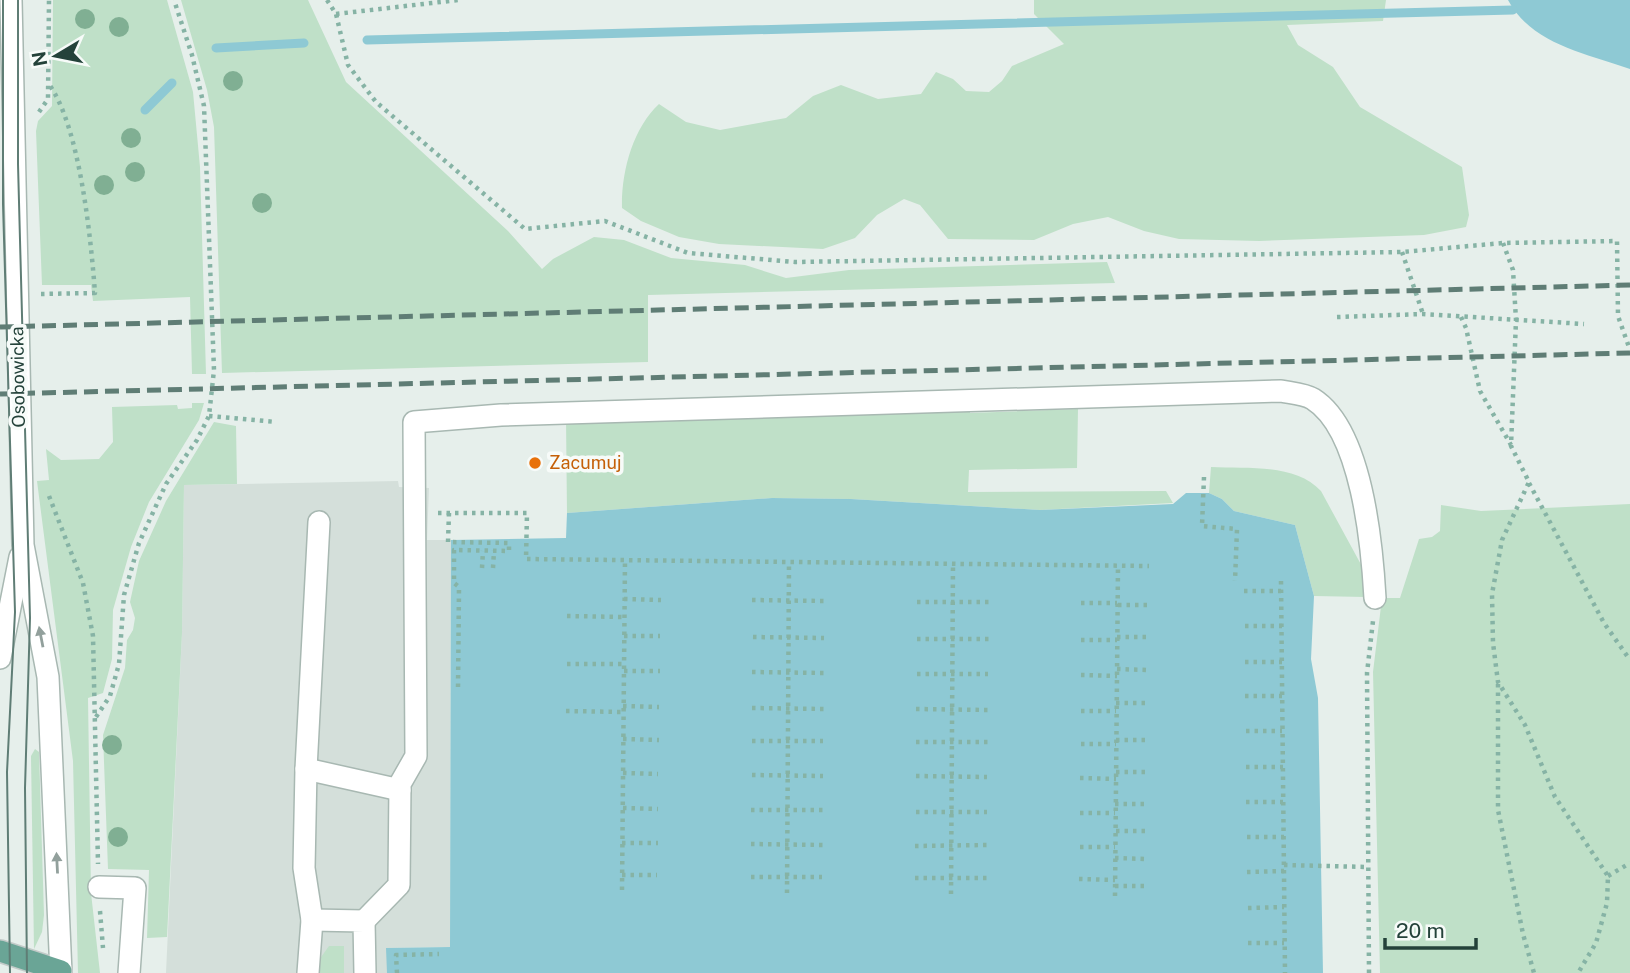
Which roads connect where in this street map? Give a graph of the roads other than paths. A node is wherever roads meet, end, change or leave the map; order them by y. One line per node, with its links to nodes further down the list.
1 (11, 0): 3 (street, Osobowicka)
2 (319, 522): 6 (street)
3 (23, 545): 5 (street, Osobowicka); 12 (street, Osobowicka, one-way to 3)
4 (1375, 598): 7 (street)
5 (0, 658)
6 (306, 769): 7 (street); 9 (street)
7 (400, 790): 10 (street)
8 (99, 887): 13 (street)
9 (312, 920): 10 (street); 14 (street)
10 (364, 921): 15 (street)
11 (0, 951): 12 (main road)
12 (60, 972)
13 (129, 973)
14 (308, 973)
15 (365, 973)

